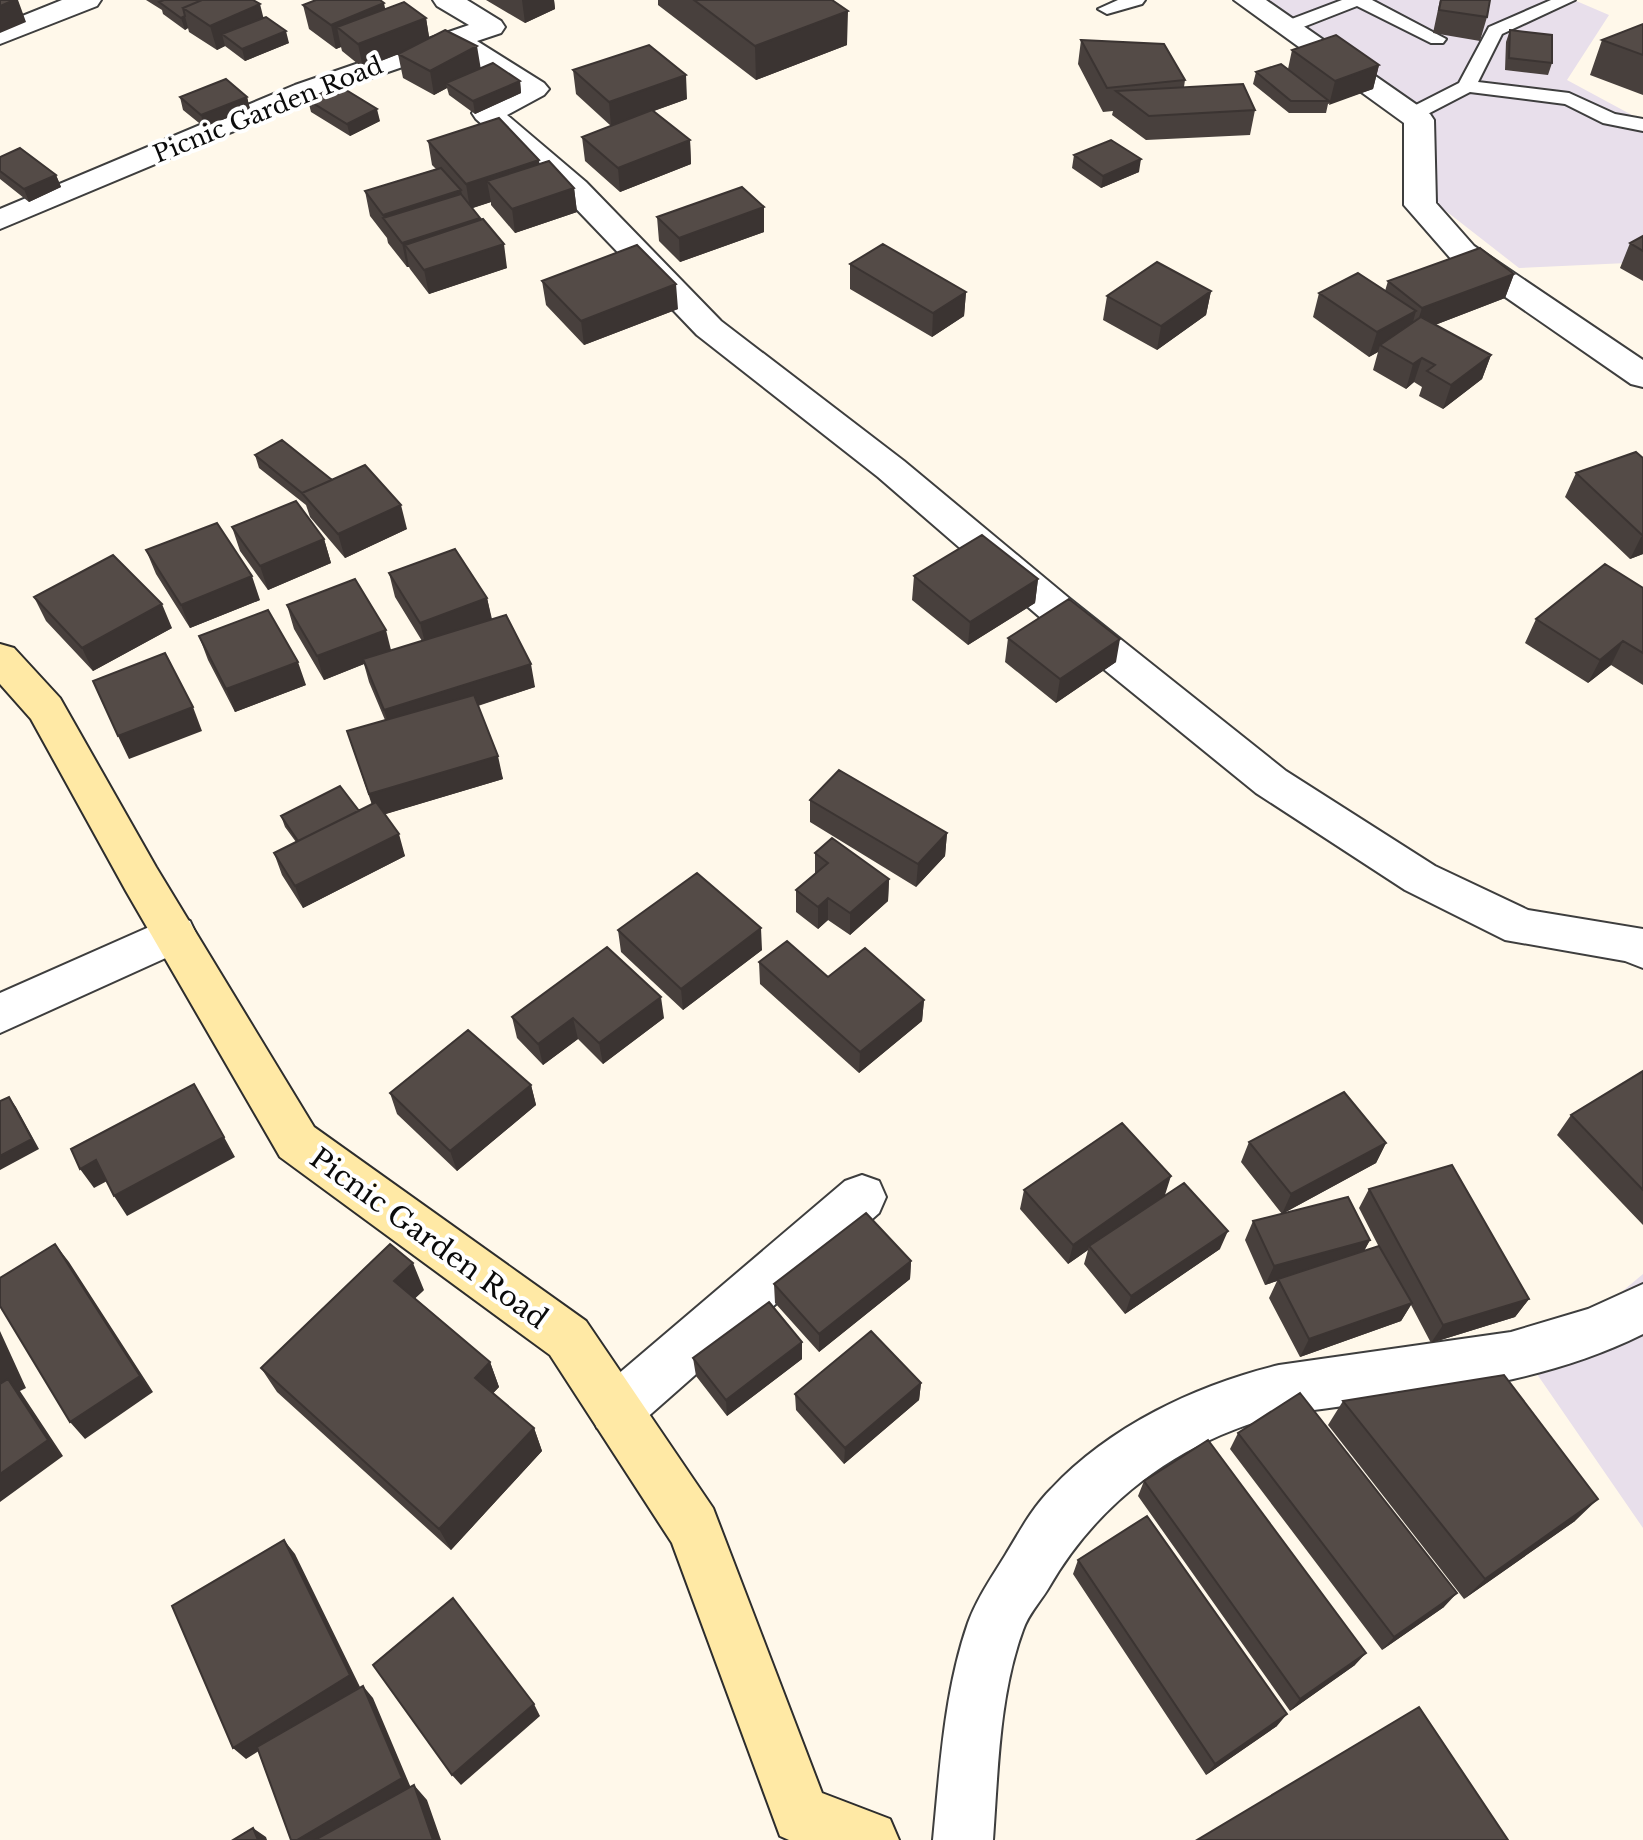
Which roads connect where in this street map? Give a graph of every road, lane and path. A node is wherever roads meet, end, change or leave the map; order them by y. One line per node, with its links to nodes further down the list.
1 (87, 0): 8 (street)
2 (447, 0): 9 (street, Picnic Garden Road)
3 (1136, 0): 6 (lane)
4 (1248, 0): 7 (street)
5 (1566, 0): 11 (lane)
6 (1107, 9)
7 (1287, 27): 10 (lane); 12 (street)
8 (0, 35)
9 (454, 39): 14 (street, Picnic Garden Road); 18 (street)
10 (1437, 39)
11 (1467, 86): 12 (lane); 13 (lane)
12 (1411, 115): 15 (street)
13 (1643, 125)
14 (0, 220)
15 (1643, 376)
16 (0, 658): 17 (main road, Picnic Garden Road)
17 (174, 934): 19 (street); 22 (main road, Picnic Garden Road)
18 (1643, 950)
19 (0, 1014)
20 (862, 1197): 22 (street)
21 (1643, 1308): 25 (street)
22 (616, 1410): 23 (main road, Picnic Garden Road)
23 (805, 1827): 24 (main road)
24 (869, 1840)
25 (963, 1840)

